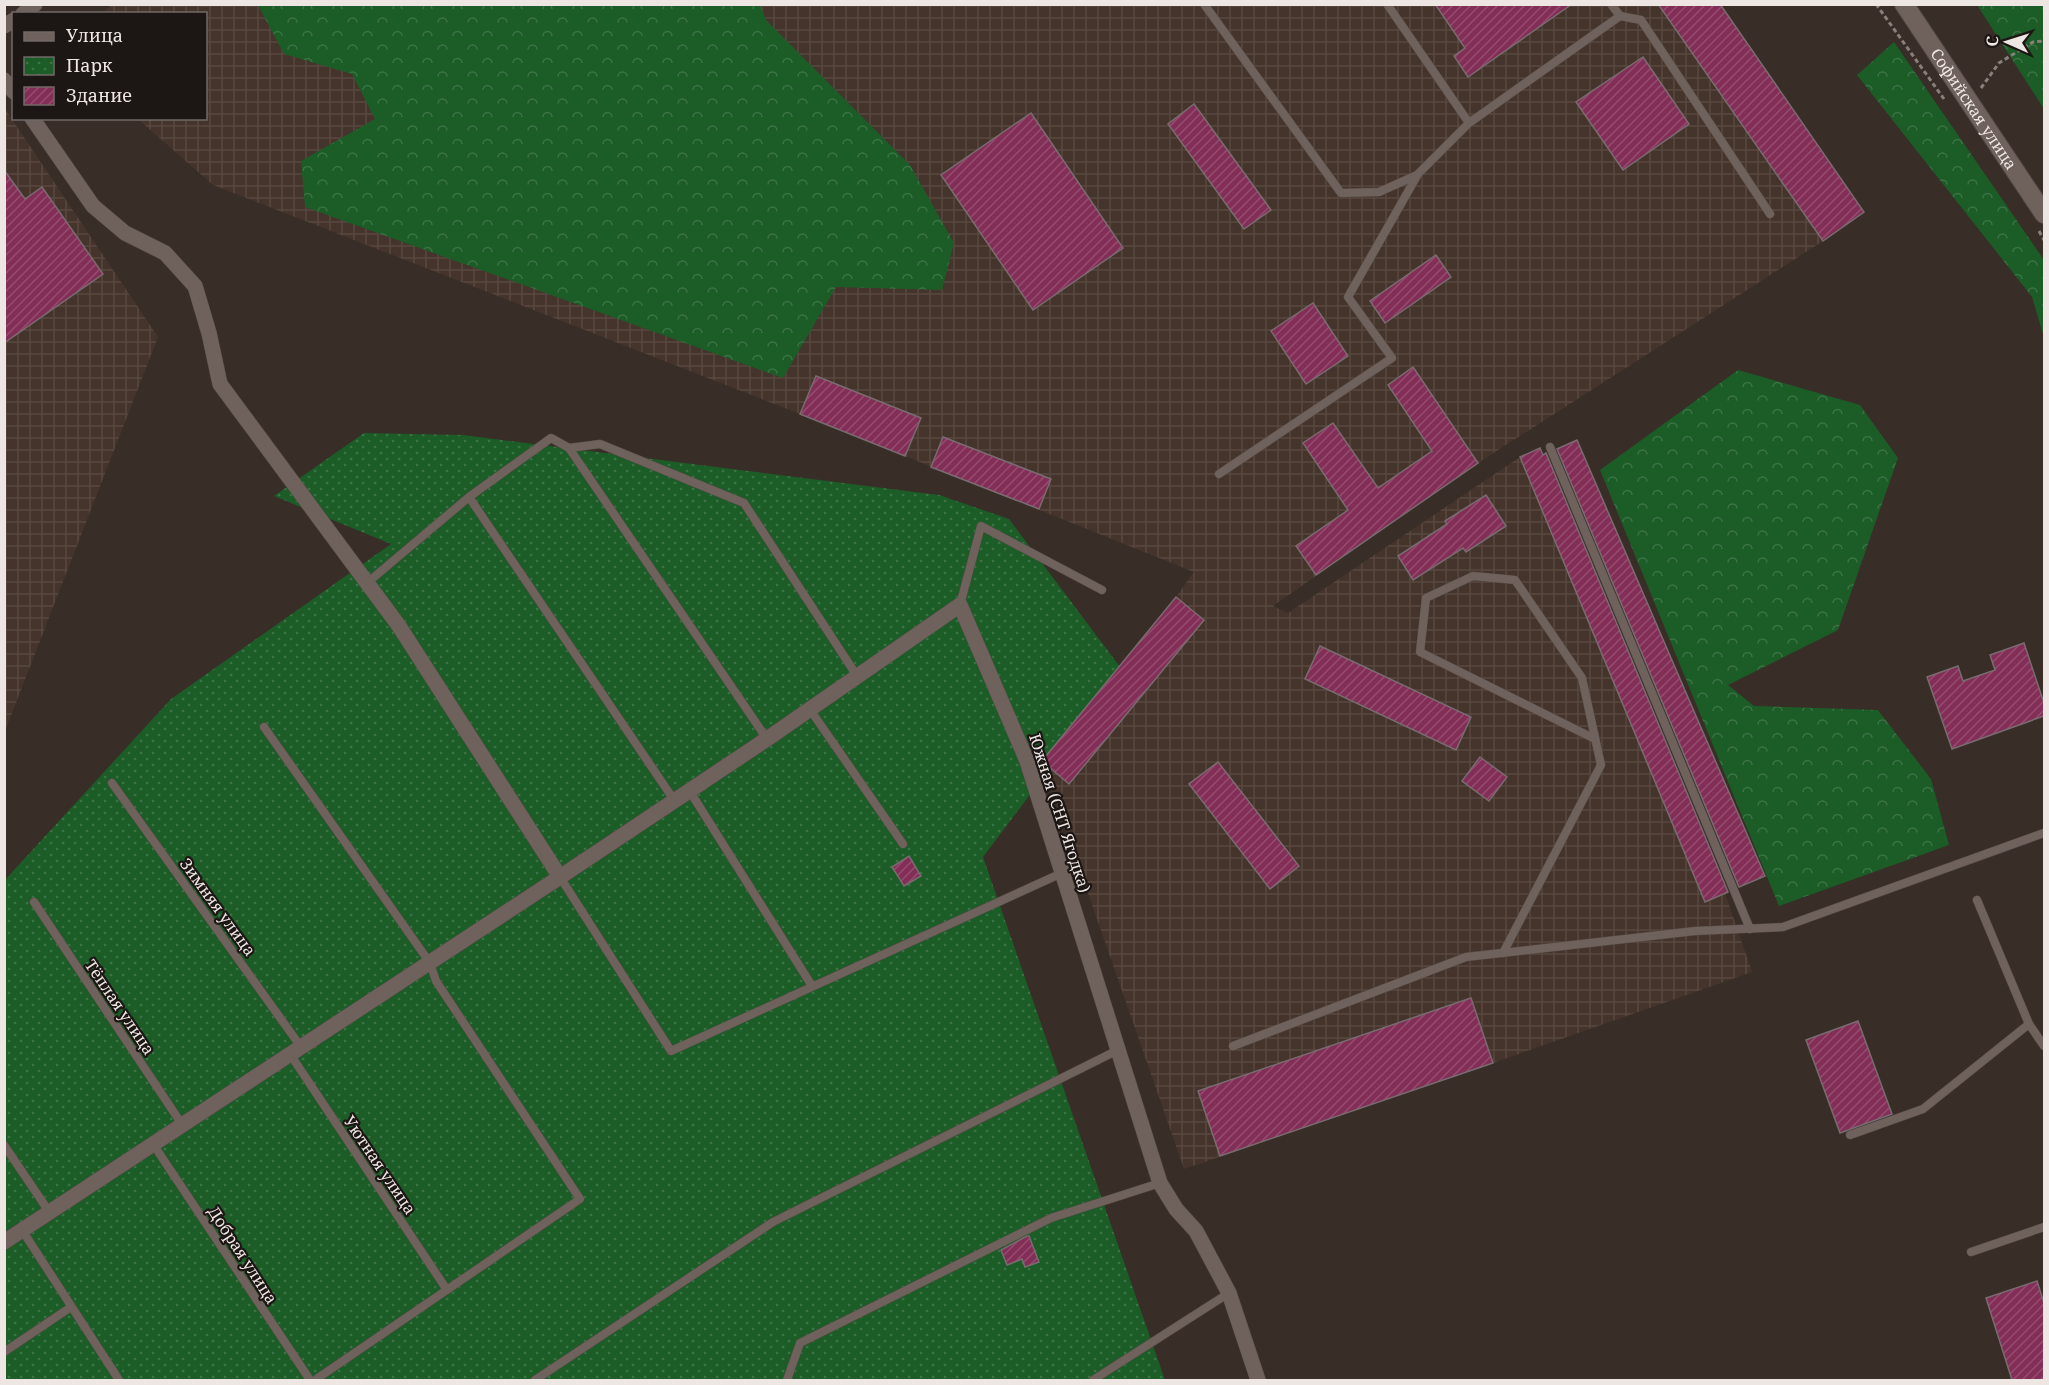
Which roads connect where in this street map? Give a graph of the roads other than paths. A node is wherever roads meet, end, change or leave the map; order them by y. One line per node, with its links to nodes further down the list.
1 (1203, 4): 8 (lane)
2 (1387, 4): 7 (lane)
3 (1611, 4): 5 (lane)
4 (1904, 4): 10 (main road, Софийская улица)
5 (1620, 16): 7 (lane); 9 (lane)
6 (33, 120): 15 (street)
7 (1469, 123): 8 (lane)
8 (1418, 174): 13 (lane)
9 (1770, 214)
10 (2044, 214)
11 (1550, 447): 32 (lane)
12 (569, 448): 14 (lane); 18 (lane); 21 (lane)
13 (1219, 474)
14 (469, 497): 15 (lane); 25 (lane)
15 (367, 583): 29 (street)
16 (1102, 590): 17 (lane)
17 (960, 605): 18 (street); 28 (street, Южная (СНТ Ягодка))
18 (856, 676): 19 (street)
19 (809, 708): 21 (street); 27 (lane)
20 (264, 727): 34 (lane)
21 (767, 739): 24 (street)
22 (1595, 739): 22 (lane); 33 (lane)
23 (112, 783): 40 (lane, Зимняя улица)
24 (689, 790): 25 (street); 35 (lane)
25 (674, 800): 29 (street)
26 (2044, 834): 32 (lane)
27 (903, 844)
28 (1062, 873): 35 (lane); 39 (street, Южная (СНТ Ягодка))
29 (560, 878): 34 (street); 35 (lane)
30 (1977, 900): 36 (lane)
31 (34, 902): 41 (lane, Тёплая улица)
32 (1750, 928): 33 (lane)
33 (1503, 953): 37 (lane)
34 (430, 963): 40 (street); 51 (lane)
35 (812, 986)
36 (2029, 1024): 38 (lane); 42 (lane)
37 (1233, 1046)
38 (2044, 1046)
39 (1118, 1050): 45 (street, Южная (СНТ Ягодка)); 58 (lane)
40 (296, 1051): 41 (street); 51 (lane, Уютная улица)
41 (183, 1126): 43 (street)
42 (1850, 1135)
43 (153, 1144): 46 (street); 56 (lane, Добрая улица)
44 (4, 1145): 46 (lane)
45 (1160, 1183): 52 (street, Южная (СНТ Ягодка)); 59 (lane)
46 (50, 1213): 47 (street)
47 (22, 1230): 49 (street); 53 (lane)
48 (2044, 1230): 50 (lane)
49 (4, 1242)
50 (1971, 1252)
51 (447, 1290): 57 (lane)
52 (1229, 1293): 60 (lane); 61 (street, Южная (СНТ Ягодка))
53 (71, 1307): 54 (lane); 55 (lane)
54 (4, 1352)
55 (119, 1380)
56 (310, 1380)
57 (315, 1380)
58 (535, 1380)
59 (787, 1380)
60 (1093, 1380)
61 (1258, 1380)

